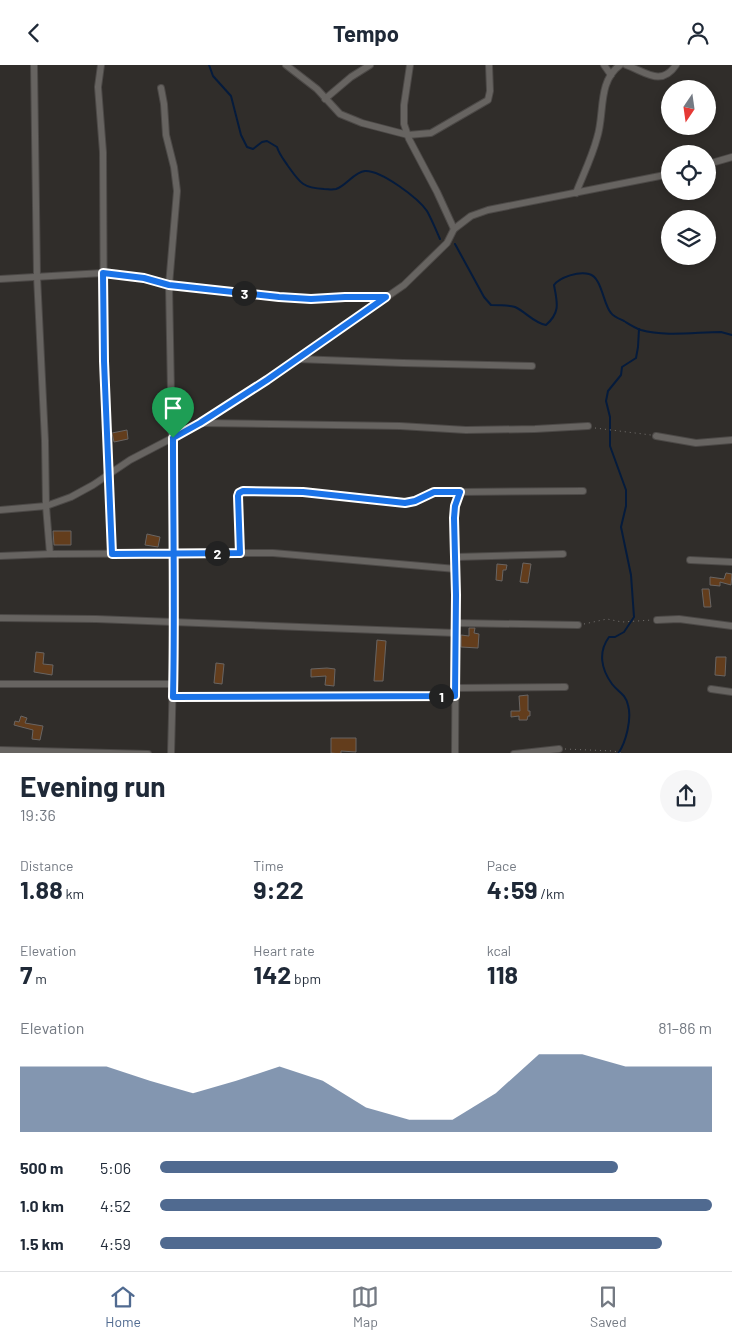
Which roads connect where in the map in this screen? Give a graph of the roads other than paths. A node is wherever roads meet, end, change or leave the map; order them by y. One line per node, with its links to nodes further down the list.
1 (34, 65): 21 (street)
2 (101, 65): 20 (street)
3 (286, 65): 13 (street)
4 (370, 65): 13 (street)
5 (410, 65): 14 (street)
6 (489, 65): 14 (street)
7 (604, 65): 11 (street)
8 (620, 65): 11 (street)
9 (626, 65): 10 (street)
10 (676, 65)
11 (611, 75): 18 (street)
12 (161, 88): 23 (street)
13 (325, 99): 14 (street)
14 (408, 135): 19 (street)
15 (732, 157): 16 (street)
16 (716, 162)
17 (661, 176): 18 (street)
18 (576, 193): 19 (street)
19 (454, 229): 24 (street)
20 (103, 273): 21 (street); 23 (street); 32 (street)
21 (36, 276): 22 (street); 35 (street)
22 (0, 279)
23 (169, 285): 24 (street); 30 (street)
24 (386, 297): 25 (street)
25 (296, 359): 26 (street); 27 (street)
26 (532, 366)
27 (200, 423): 28 (street); 30 (street)
28 (588, 426)
29 (656, 436): 31 (street)
30 (173, 438): 32 (street); 40 (street)
31 (732, 440)
32 (109, 474): 35 (street); 39 (street)
33 (584, 491): 34 (street)
34 (460, 492): 37 (street); 43 (street)
35 (46, 505): 36 (street); 38 (street)
36 (0, 510)
37 (240, 553): 40 (street); 46 (street)
38 (50, 554): 39 (street); 42 (street)
39 (112, 554): 40 (street)
40 (174, 554): 49 (street)
41 (563, 554): 43 (street)
42 (0, 556)
43 (455, 557): 46 (street)
44 (690, 560): 45 (street)
45 (732, 562)
46 (456, 569): 50 (street)
47 (0, 617): 49 (street)
48 (657, 620): 52 (street)
49 (174, 623): 53 (street); 54 (street)
50 (456, 623): 51 (street); 53 (street)
51 (578, 625)
52 (732, 626)
53 (456, 633): 57 (street)
54 (173, 683): 55 (street); 61 (street)
55 (0, 684)
56 (565, 687): 57 (street)
57 (455, 688): 60 (street)
58 (711, 689): 59 (street)
59 (732, 692)
60 (455, 696): 61 (street); 67 (street)
61 (173, 697): 66 (street)
62 (559, 749): 68 (street)
63 (0, 750): 64 (street)
64 (57, 752): 65 (street)
65 (148, 753)
66 (171, 753)
67 (455, 753)
68 (514, 753)

